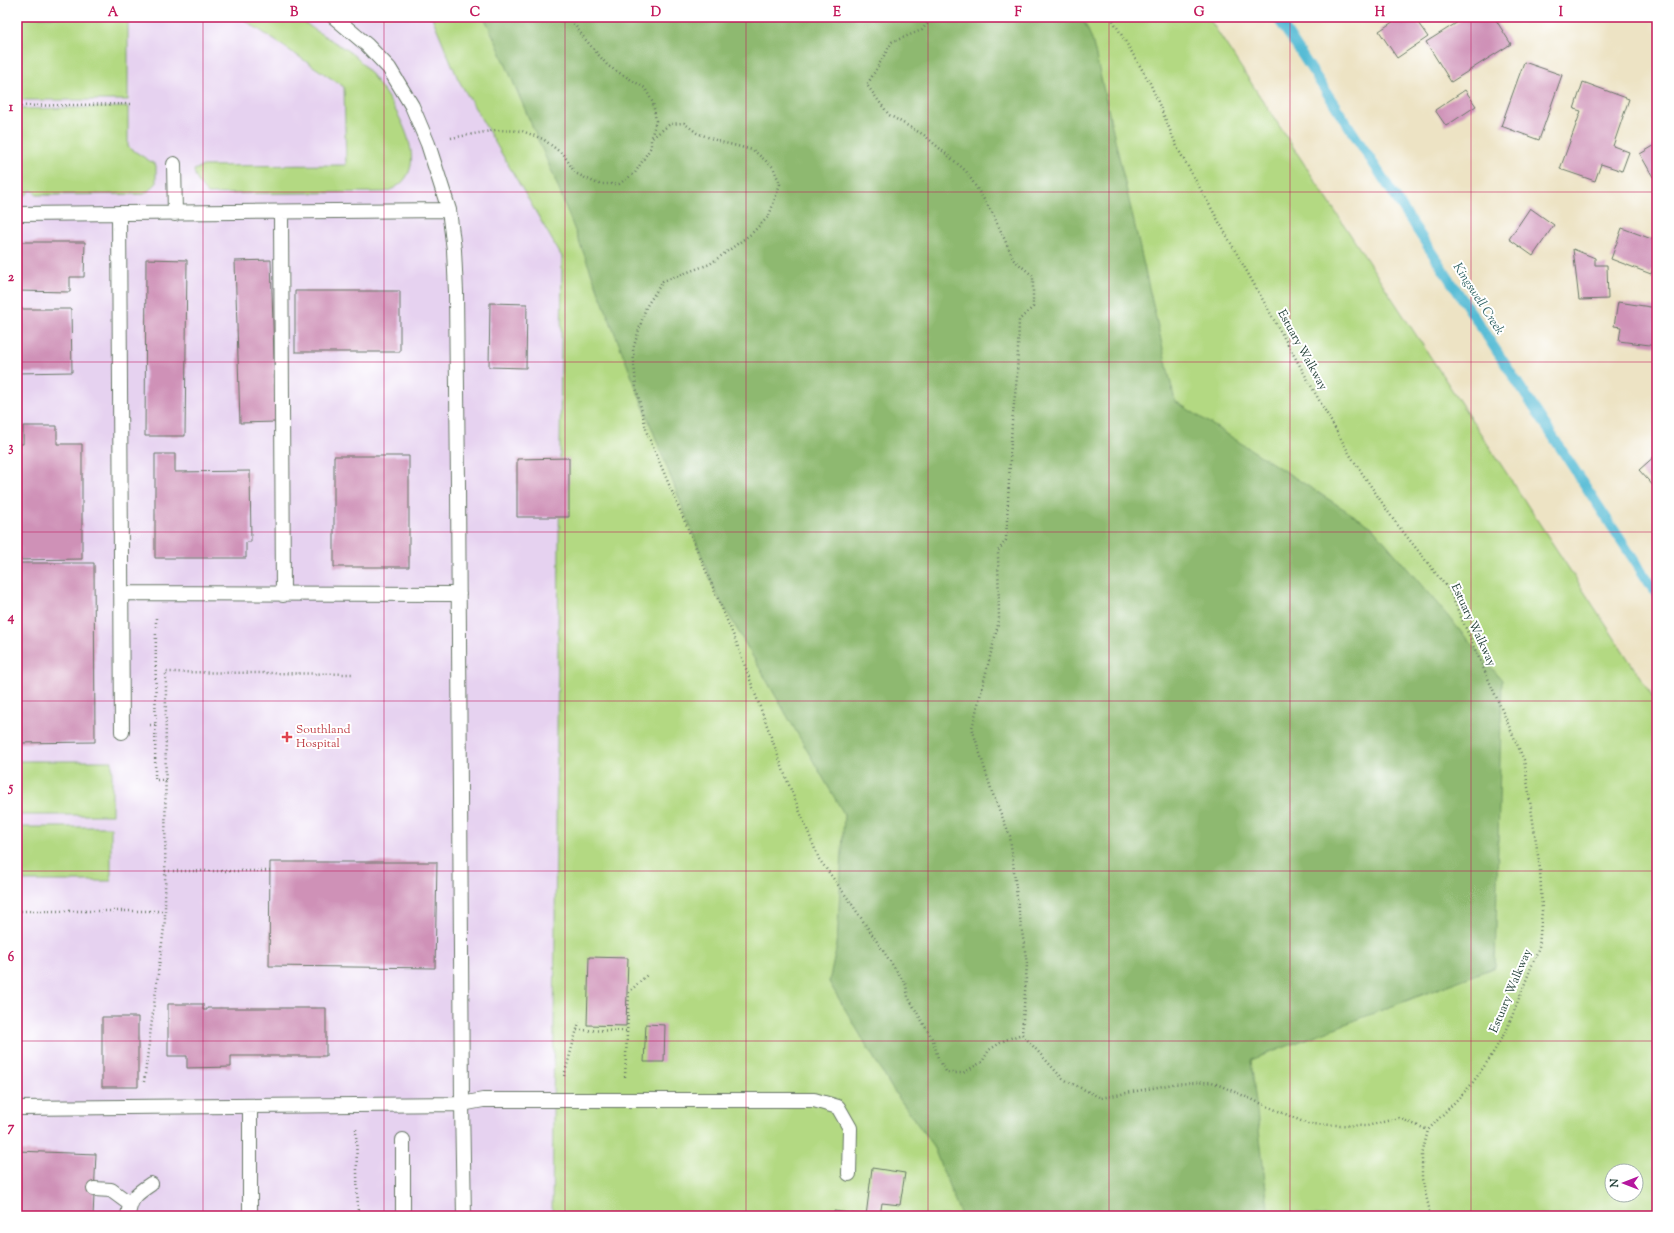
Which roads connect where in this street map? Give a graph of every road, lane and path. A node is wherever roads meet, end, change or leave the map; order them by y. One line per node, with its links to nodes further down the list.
1 (334, 17): 8 (lane)
2 (569, 17): 7 (path)
3 (932, 17): 32 (path)
4 (1111, 17): 40 (path, Estuary Walkway)
5 (130, 104): 6 (path)
6 (17, 106)
7 (651, 139): 8 (path); 32 (path)
8 (428, 144): 10 (lane)
9 (174, 164): 14 (lane)
10 (449, 210): 12 (lane); 17 (lane)
11 (119, 213): 13 (lane); 14 (lane); 15 (lane)
12 (281, 213): 14 (lane); 18 (lane)
13 (17, 214)
14 (176, 214)
15 (121, 593): 16 (lane); 22 (lane)
16 (156, 594): 18 (lane); 21 (path)
17 (459, 594): 18 (lane); 35 (lane)
18 (283, 595)
19 (354, 674): 23 (path)
20 (148, 725): 21 (path)
21 (155, 725): 23 (path)
22 (122, 732)
23 (166, 780): 24 (path)
24 (165, 871): 25 (path); 27 (path)
25 (270, 871)
26 (17, 911): 27 (path)
27 (164, 911): 36 (path)
28 (647, 975): 31 (path)
29 (579, 1022): 30 (path)
30 (577, 1030): 31 (path); 33 (path)
31 (626, 1031): 34 (path)
32 (1022, 1034): 40 (path)
33 (561, 1100): 34 (lane); 35 (lane)
34 (625, 1100): 42 (lane)
35 (462, 1104): 37 (lane); 49 (lane)
36 (144, 1106): 37 (lane); 38 (lane)
37 (250, 1106): 46 (lane)
38 (17, 1108)
39 (356, 1129): 47 (path)
40 (1428, 1130): 50 (path)
41 (403, 1140): 48 (lane)
42 (849, 1174)
43 (151, 1184): 45 (lane)
44 (94, 1189): 45 (lane)
45 (129, 1210)
46 (250, 1216)
47 (358, 1216)
48 (403, 1216)
49 (464, 1216)
50 (1431, 1216)

